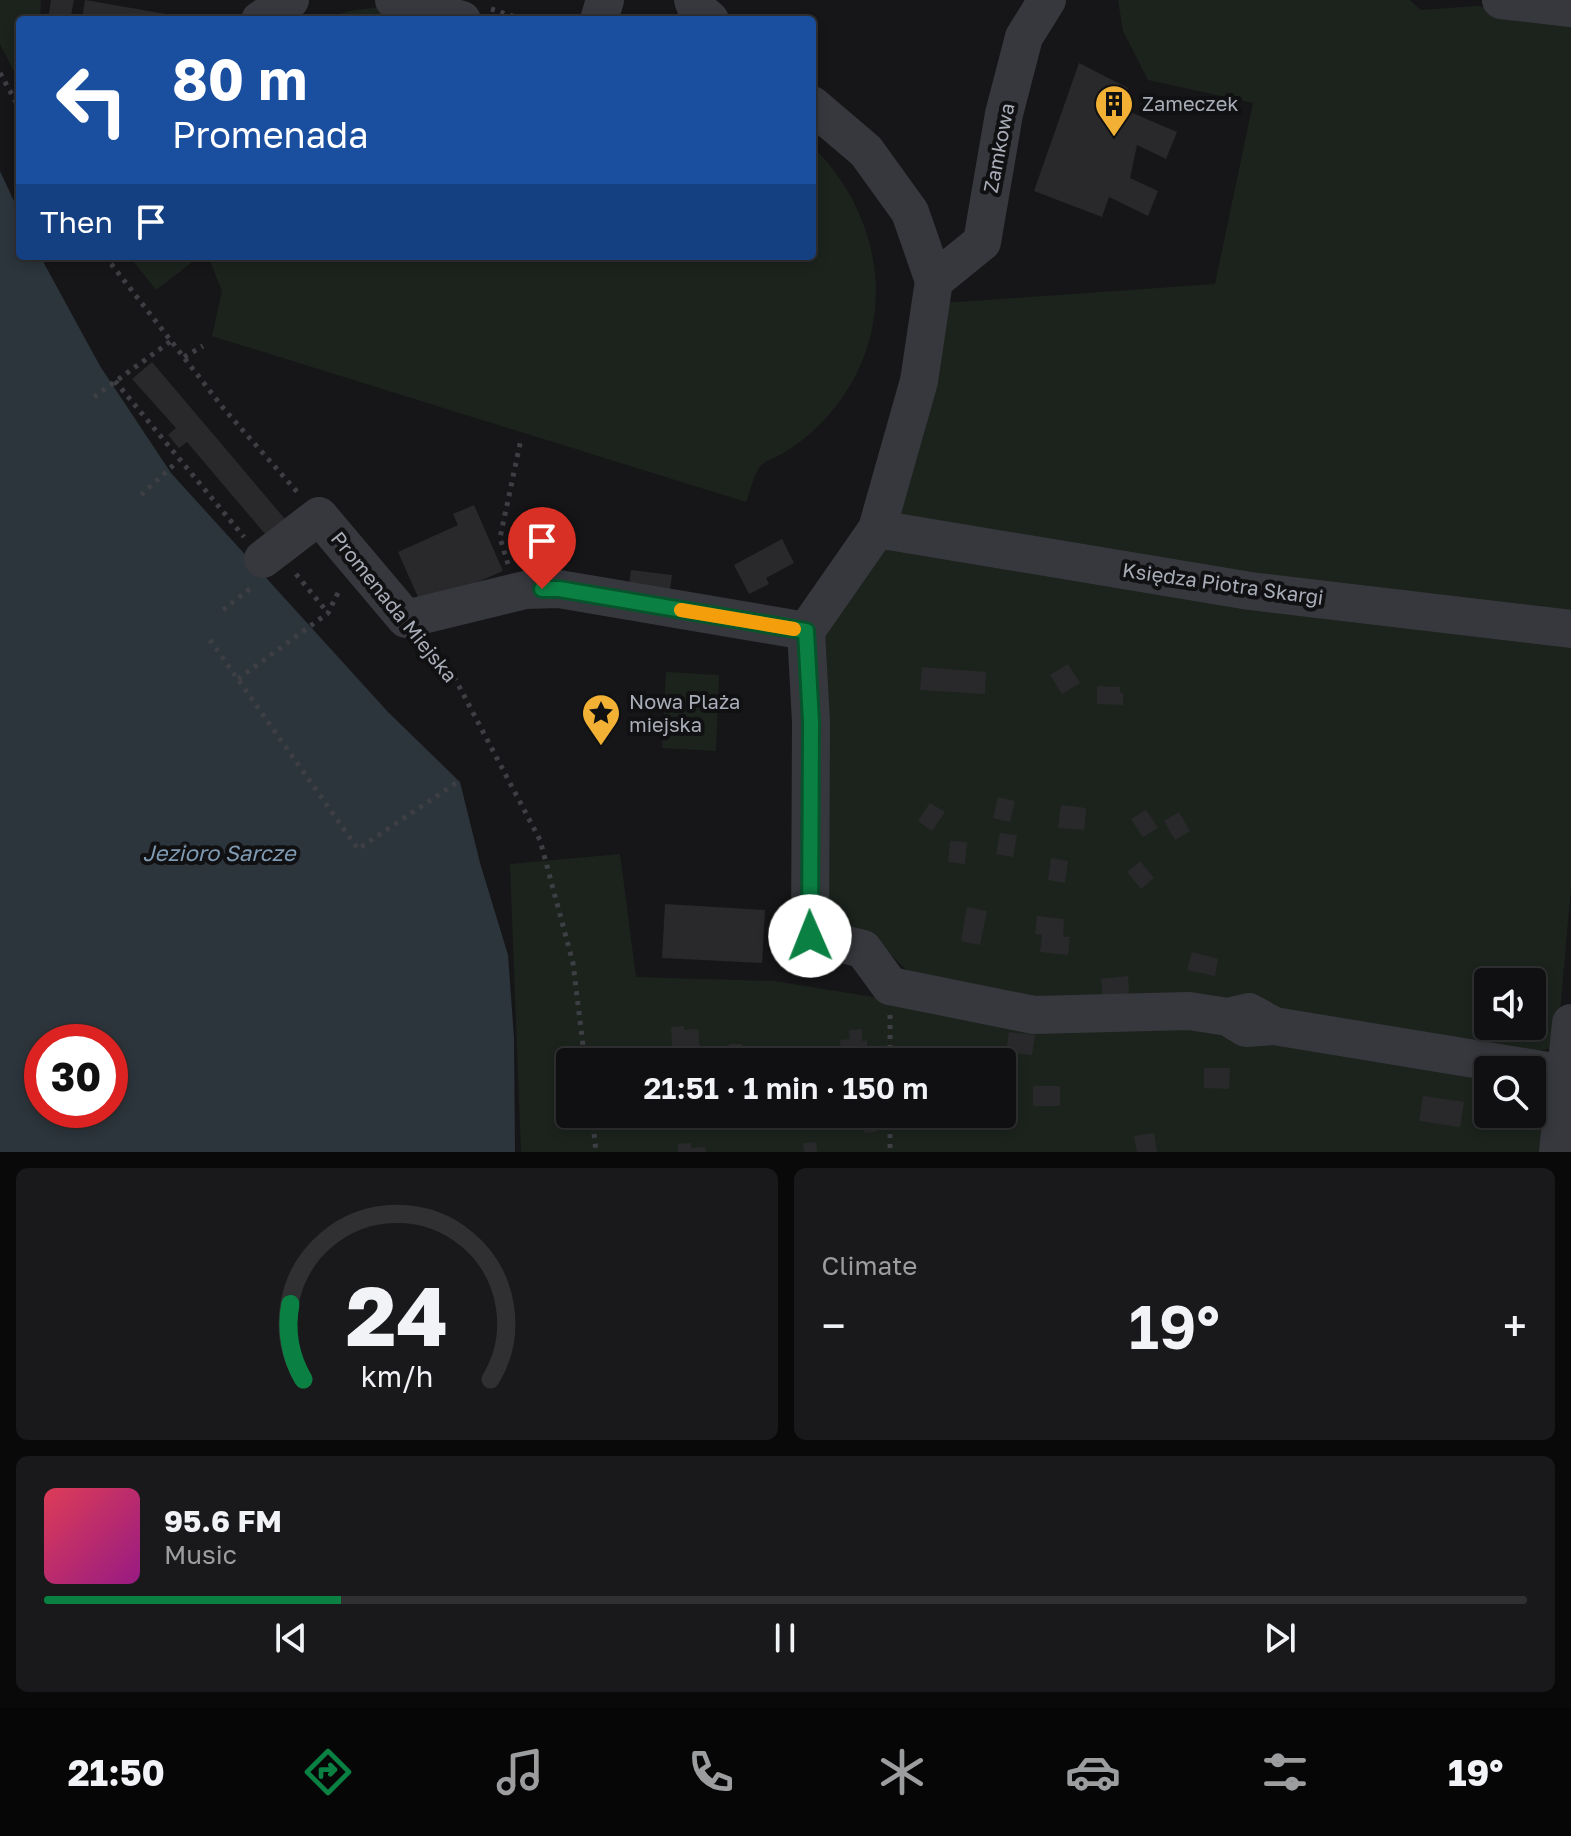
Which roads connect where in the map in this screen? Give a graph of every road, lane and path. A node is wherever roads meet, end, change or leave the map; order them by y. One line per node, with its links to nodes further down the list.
1 (290, 0): 7 (street)
2 (394, 0): 8 (street)
3 (693, 0): 9 (street)
4 (1047, 0): 14 (street, Zamkowa)
5 (1501, 0): 6 (street)
6 (1571, 8)
7 (266, 16)
8 (448, 16)
9 (705, 16)
10 (0, 73): 11 (path)
11 (16, 102)
12 (816, 108): 14 (street)
13 (108, 260): 15 (path, Promenada Miejska)
14 (934, 281): 24 (street)
15 (171, 341): 17 (path, Promenada Miejska); 18 (path)
16 (203, 346): 17 (path)
17 (184, 357): 23 (path, Promenada Miejska)
18 (115, 381): 19 (path); 21 (path)
19 (94, 397)
20 (521, 439): 27 (path)
21 (178, 461): 22 (path); 25 (path)
22 (141, 495)
23 (319, 516): 25 (street); 29 (street, Promenada Miejska)
24 (877, 529): 30 (street, Księdza Piotra Skargi); 31 (street)
25 (269, 554): 28 (path)
26 (344, 579): 28 (path)
27 (517, 592): 29 (street); 31 (street)
28 (328, 613): 33 (path)
29 (406, 619): 37 (path, Promenada Miejska)
30 (1571, 629)
31 (806, 631): 35 (street)
32 (210, 640): 33 (path)
33 (238, 679): 34 (path)
34 (459, 781)
35 (890, 986): 38 (path); 39 (street)
36 (1571, 1023): 39 (street)
37 (583, 1048)
38 (890, 1048)
39 (1566, 1074): 44 (street)
40 (593, 1128): 42 (path)
41 (890, 1128): 43 (path)
42 (596, 1152)
43 (890, 1152)
44 (1558, 1152)

